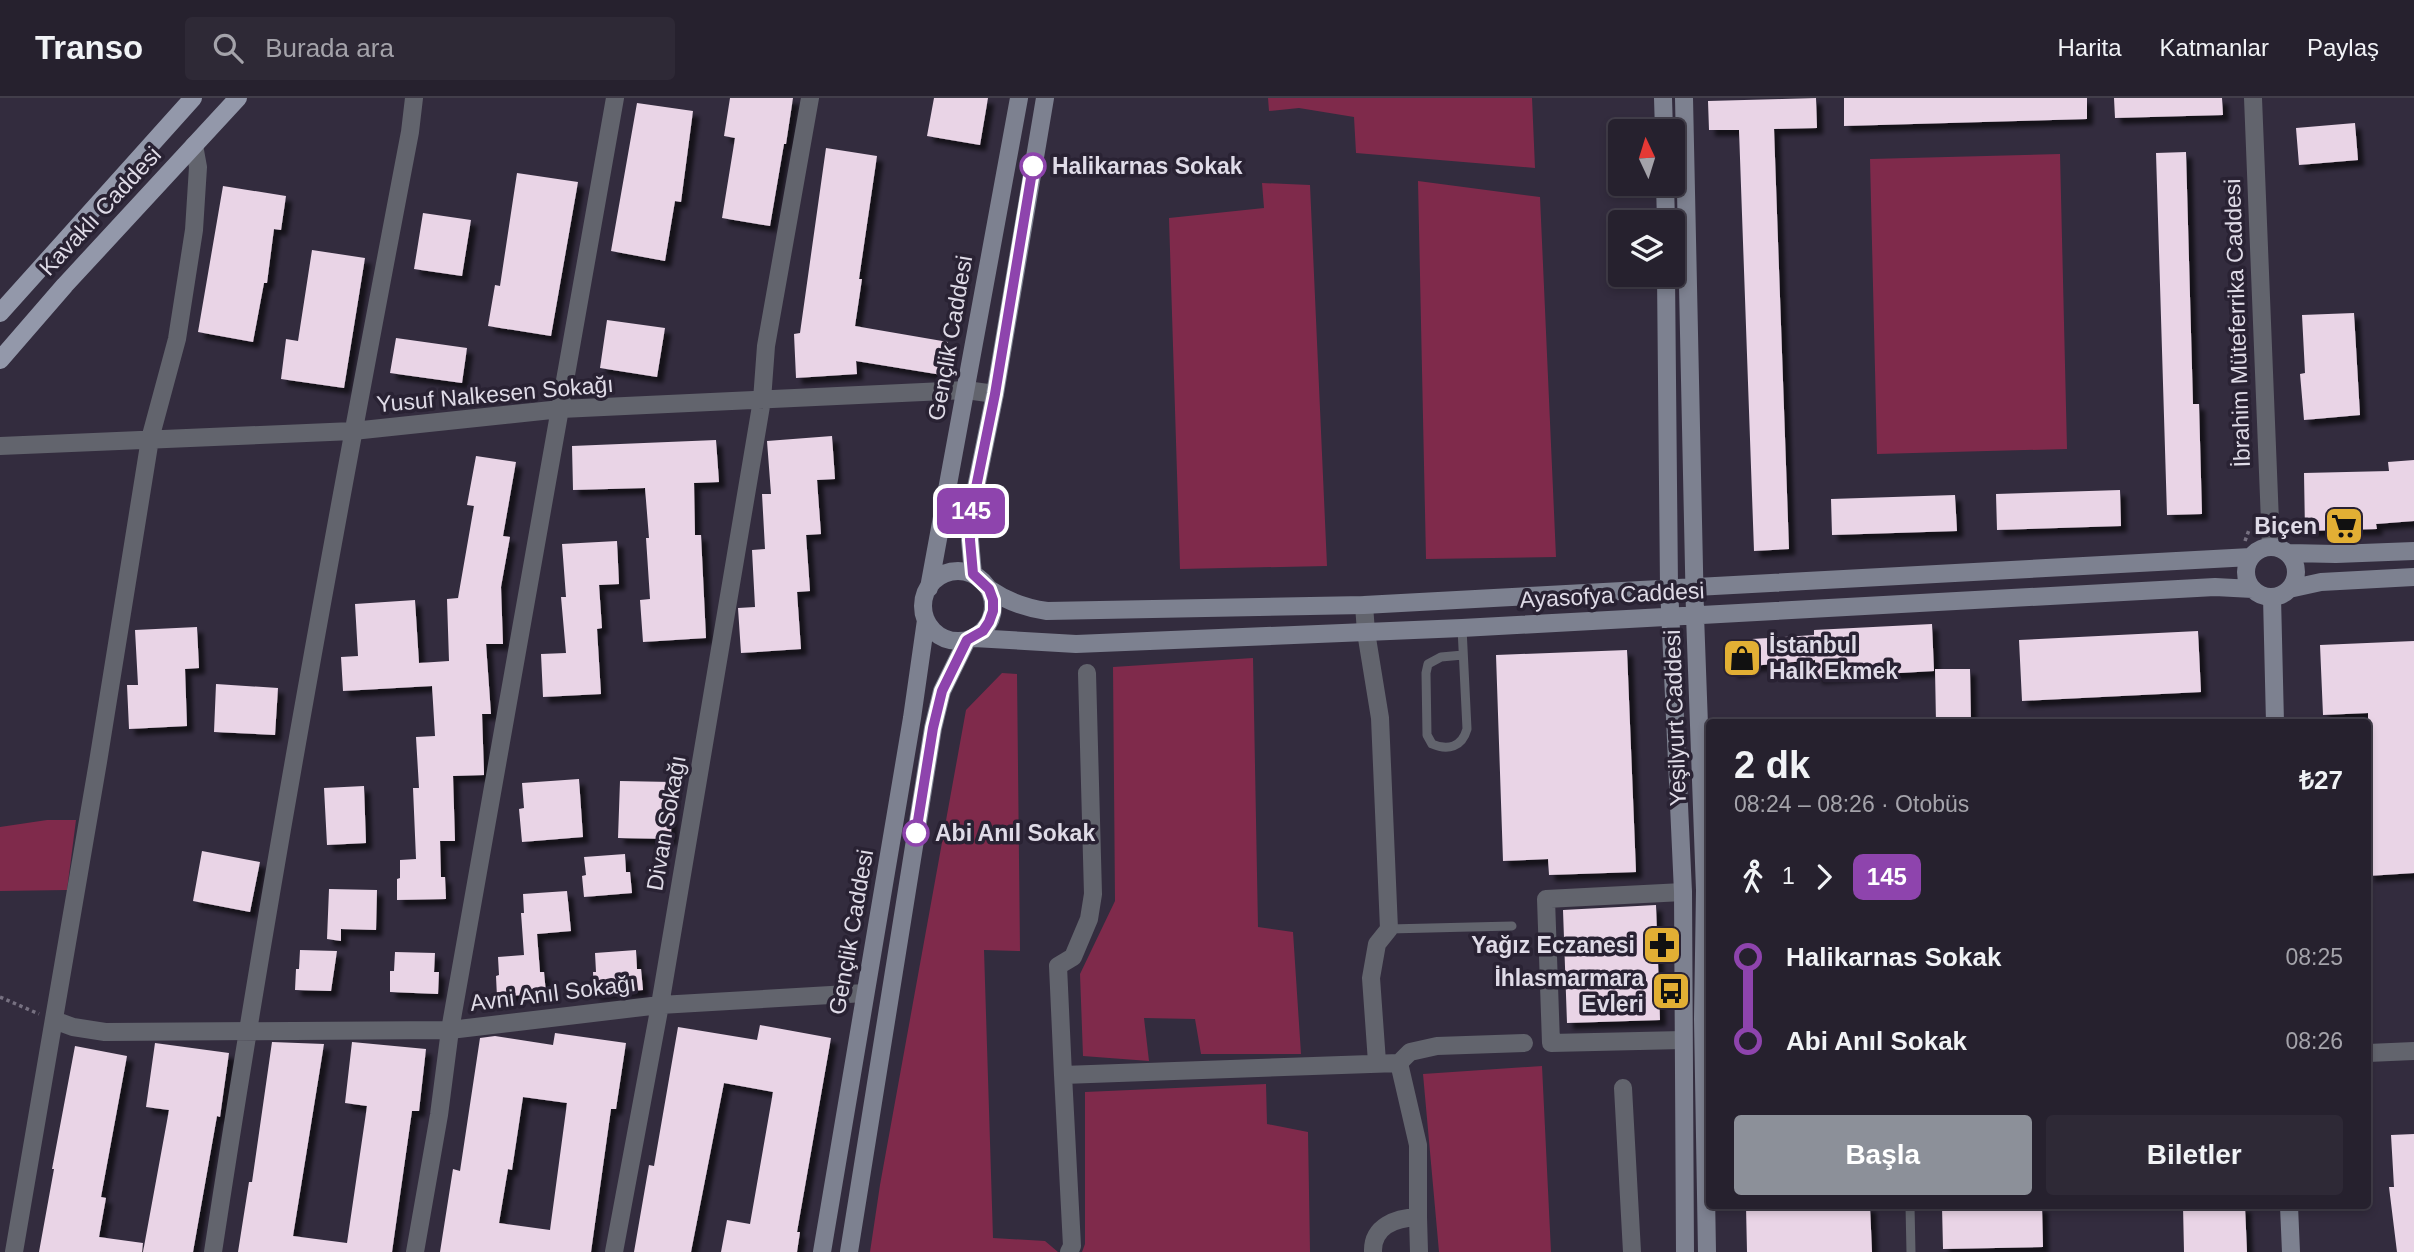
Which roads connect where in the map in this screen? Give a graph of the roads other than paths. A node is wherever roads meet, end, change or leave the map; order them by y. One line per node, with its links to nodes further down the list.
1 (193, 98): 16 (main road, Kavaklı Caddesi)
2 (238, 98): 13 (main road, Kavaklı Caddesi)
3 (414, 98): 22 (street)
4 (615, 98): 21 (street)
5 (810, 98): 20 (street, Divan Sokağı)
6 (1019, 98): 18 (main road, Gençlik Caddesi)
7 (1045, 98): 19 (main road)
8 (1663, 98): 11 (main road)
9 (1684, 98): 12 (main road, Yeşilyurt Caddesi)
10 (2253, 98): 25 (street, İbrahim Müteferrika Caddesi)
11 (1664, 119)
12 (1682, 119)
13 (194, 145): 17 (main road, Kavaklı Caddesi); 23 (street)
14 (1681, 196): 31 (main road, Yeşilyurt Caddesi)
15 (1666, 287): 33 (main road, Yeşilyurt Caddesi)
16 (0, 313)
17 (0, 360)
18 (966, 390): 19 (street, Yusuf Nalkesen Sokağı); 20 (street, Yusuf Nalkesen Sokağı); 32 (main road, Gençlik Caddesi)
19 (995, 394): 29 (main road)
20 (762, 400): 21 (street, Yusuf Nalkesen Sokağı); 54 (street, Divan Sokağı)
21 (561, 409): 22 (street, Yusuf Nalkesen Sokağı); 57 (street)
22 (353, 431): 23 (street, Yusuf Nalkesen Sokağı); 56 (street)
23 (150, 439): 24 (street, Yusuf Nalkesen Sokağı); 55 (street)
24 (0, 446)
25 (2271, 547): 27 (main road); 28 (main road)
26 (2414, 551): 27 (main road)
27 (2289, 553): 36 (main road)
28 (2250, 557): 31 (main road, Ayasofya Caddesi); 35 (main road)
29 (973, 574): 32 (main road); 34 (main road)
30 (2414, 577): 36 (main road)
31 (1696, 586): 33 (main road, Ayasofya Caddesi); 39 (main road, Yeşilyurt Caddesi)
32 (929, 587): 41 (main road)
33 (1670, 587): 38 (main road, Ayasofya Caddesi); 40 (main road, Yeşilyurt Caddesi)
34 (989, 589): 38 (main road, Ayasofya Caddesi); 44 (main road)
35 (2253, 589): 37 (main road); 39 (main road, Ayasofya Caddesi)
36 (2289, 589): 37 (main road)
37 (2272, 597): 47 (main road)
38 (1364, 604): 43 (street)
39 (1695, 615): 40 (main road, Ayasofya Caddesi); 48 (main road, Yeşilyurt Caddesi)
40 (1671, 617): 42 (main road, Ayasofya Caddesi); 50 (main road, Yeşilyurt Caddesi)
41 (926, 620): 44 (main road); 53 (main road, Gençlik Caddesi)
42 (1462, 628): 43 (main road, Ayasofya Caddesi); 45 (lane)
43 (1366, 632): 44 (main road, Ayasofya Caddesi); 52 (street)
44 (970, 639): 75 (main road, Gençlik Caddesi)
45 (1463, 655): 45 (lane)
46 (1087, 673): 64 (street)
47 (2275, 719)
48 (1706, 848)
49 (1706, 890): 50 (main road)
50 (1683, 892): 58 (main road, Yeşilyurt Caddesi); 58 (street)
51 (1512, 926): 52 (lane)
52 (1389, 929): 62 (street)
53 (865, 993): 54 (street, Avni Anıl Sokağı); 74 (main road, Gençlik Caddesi)
54 (660, 1005): 57 (street, Avni Anıl Sokağı); 73 (street, Divan Sokağı)
55 (54, 1020): 56 (street, Avni Anıl Sokağı); 70 (street)
56 (247, 1030): 57 (street, Avni Anıl Sokağı); 71 (street)
57 (450, 1030): 72 (street)
58 (1683, 1040): 80 (main road, Yeşilyurt Caddesi)
59 (1524, 1044): 63 (street)
60 (2414, 1051): 61 (street)
61 (2371, 1053)
62 (1377, 1062): 63 (street); 64 (street)
63 (1399, 1063): 69 (street)
64 (1063, 1075): 76 (street)
65 (1623, 1088): 79 (street)
66 (1707, 1209): 81 (main road, Yeşilyurt Caddesi)
67 (1910, 1209): 82 (lane)
68 (2289, 1209): 83 (main road)
69 (1418, 1217): 77 (street); 78 (street)
70 (14, 1252)
71 (213, 1252)
72 (415, 1252)
73 (614, 1252)
74 (821, 1252)
75 (849, 1252)
76 (1069, 1252)
77 (1373, 1252)
78 (1419, 1252)
79 (1632, 1252)
80 (1685, 1252)
81 (1707, 1252)
82 (1911, 1252)
83 (2291, 1252)

